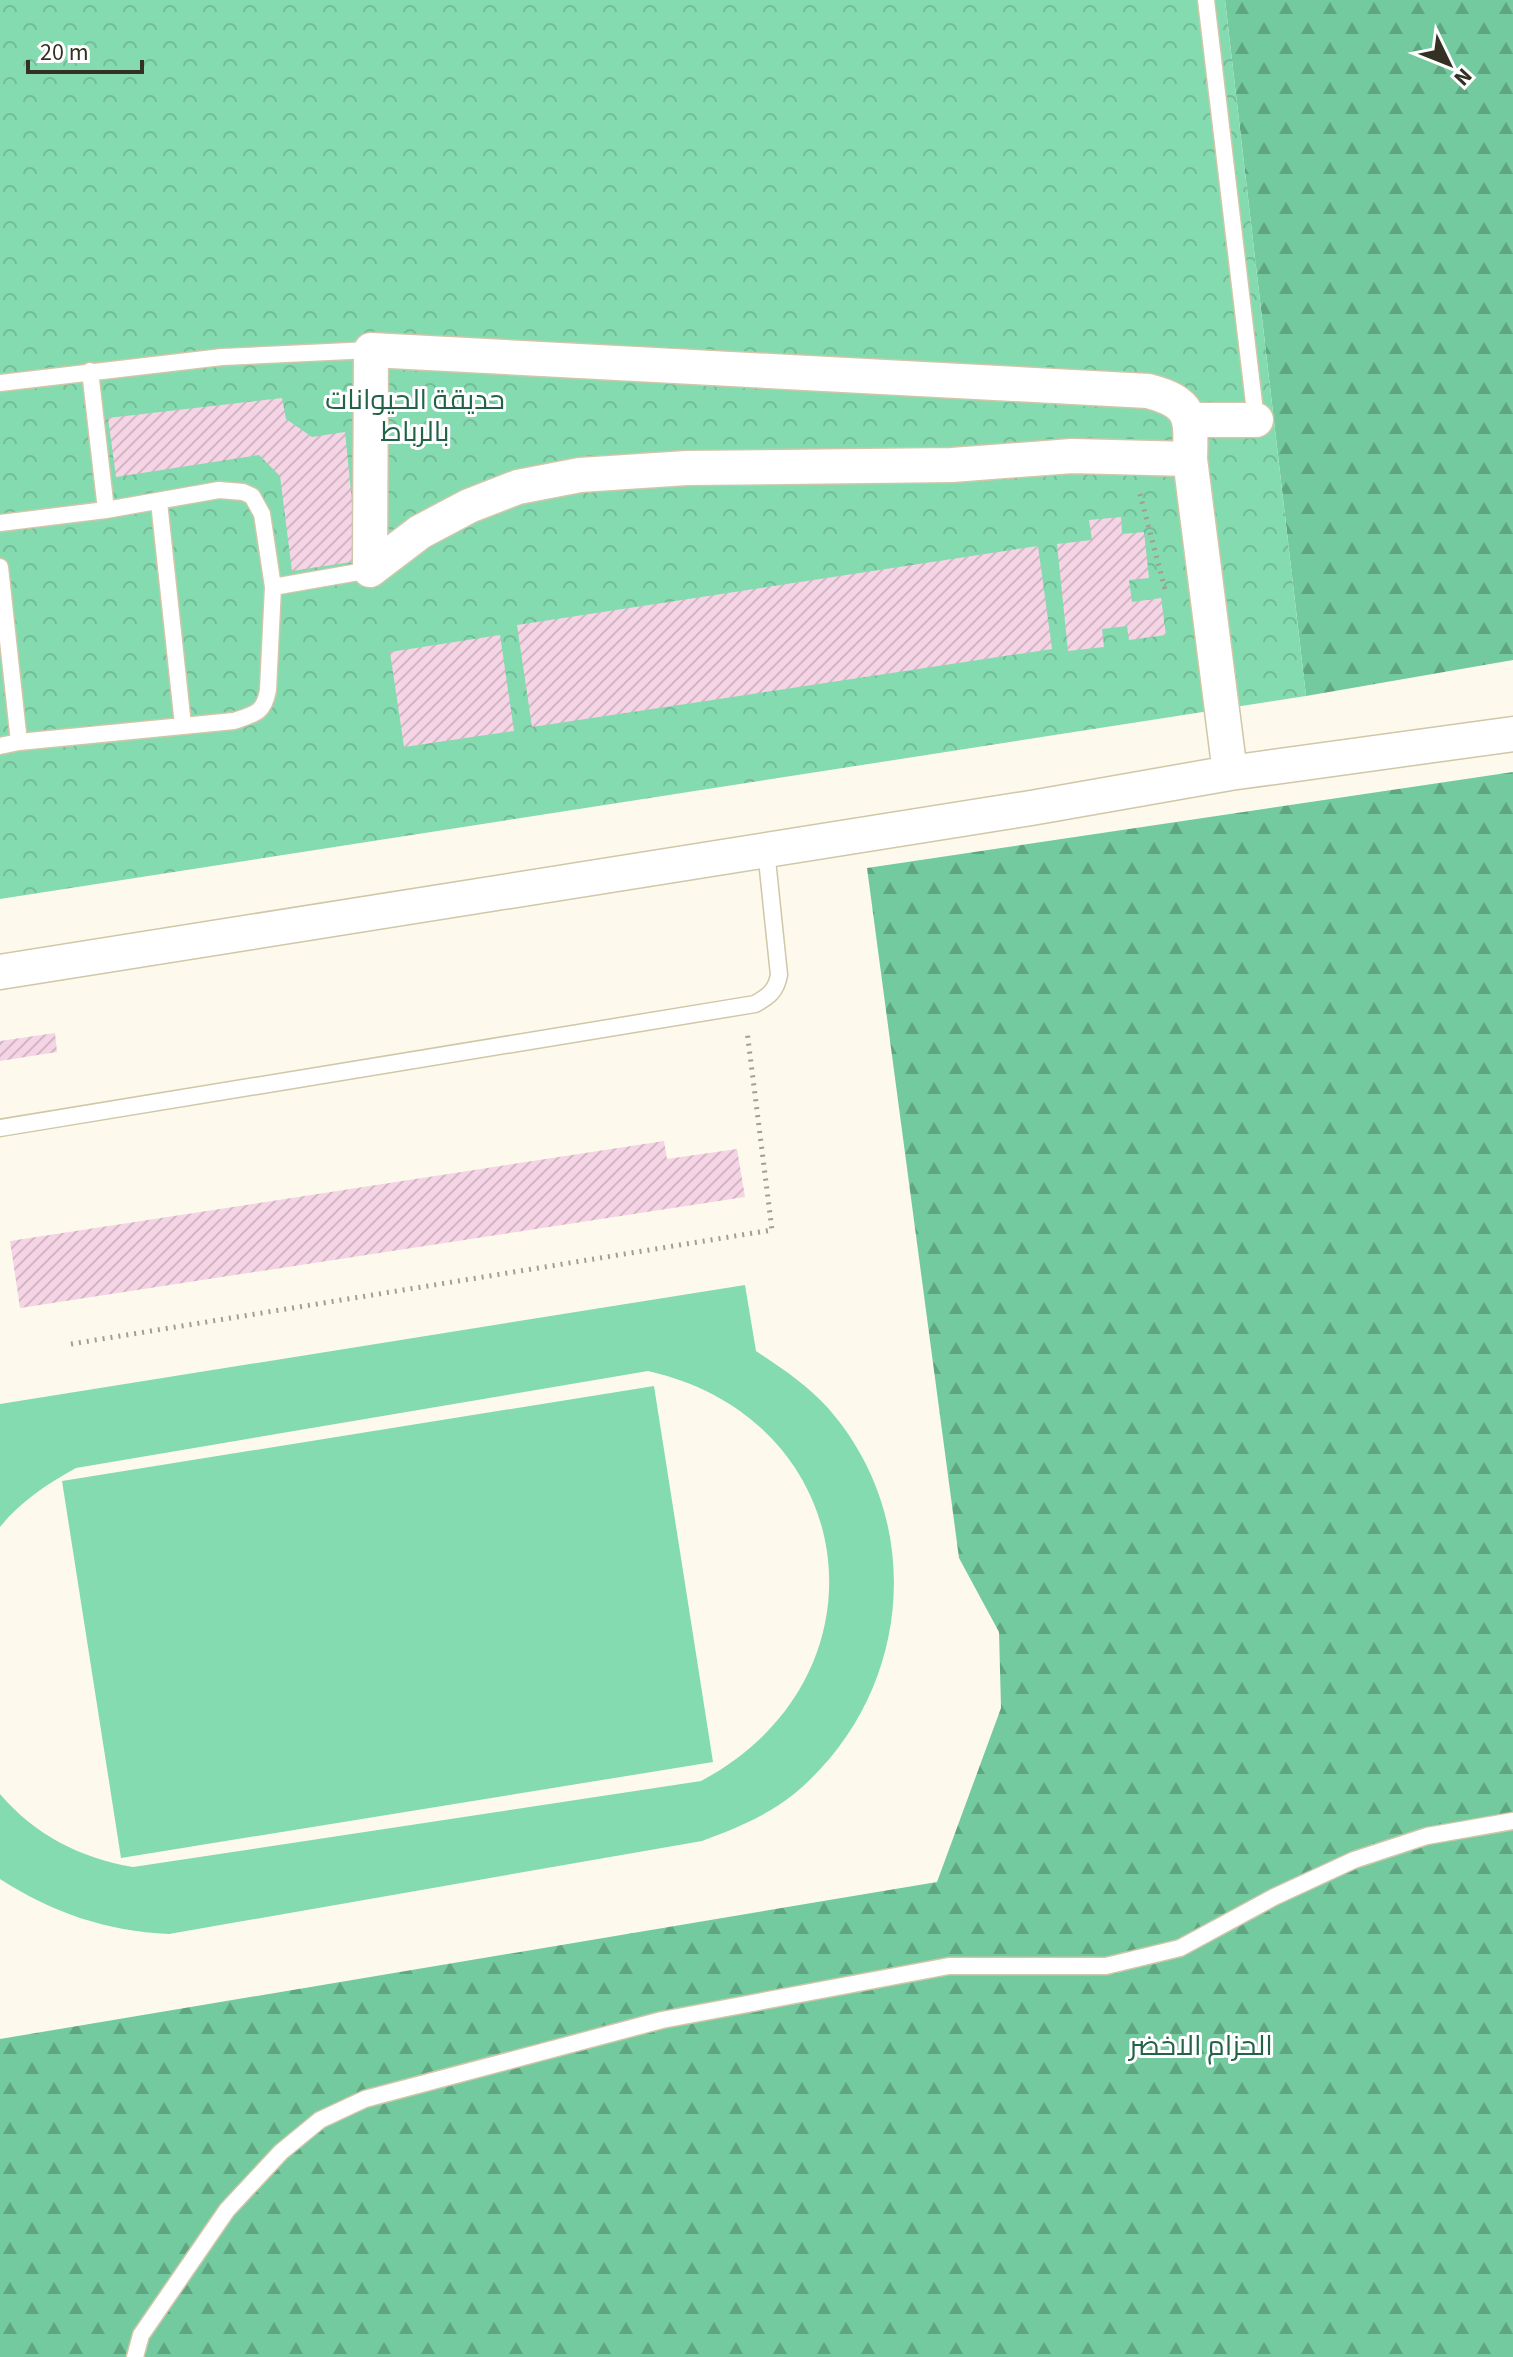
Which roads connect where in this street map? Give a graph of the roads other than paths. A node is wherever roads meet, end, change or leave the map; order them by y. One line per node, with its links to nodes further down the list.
1 (1206, 0): 6 (lane)
2 (371, 350): 3 (lane); 5 (street); 12 (street)
3 (90, 371): 4 (lane); 9 (lane)
4 (0, 383)
5 (1191, 420): 6 (street); 7 (street)
6 (1256, 420)
7 (1190, 459): 12 (street); 18 (street)
8 (159, 502): 9 (lane); 13 (lane); 14 (lane)
9 (106, 510): 10 (lane)
10 (0, 523)
11 (0, 567): 16 (lane)
12 (370, 570): 13 (lane)
13 (273, 587): 14 (lane)
14 (183, 725): 16 (lane)
15 (1513, 734): 18 (street)
16 (19, 742): 17 (lane)
17 (0, 746)
18 (1230, 773): 19 (street)
19 (766, 850): 20 (street); 21 (lane)
20 (0, 972)
21 (0, 1128)
22 (1513, 1821): 23 (lane)
23 (135, 2357)

